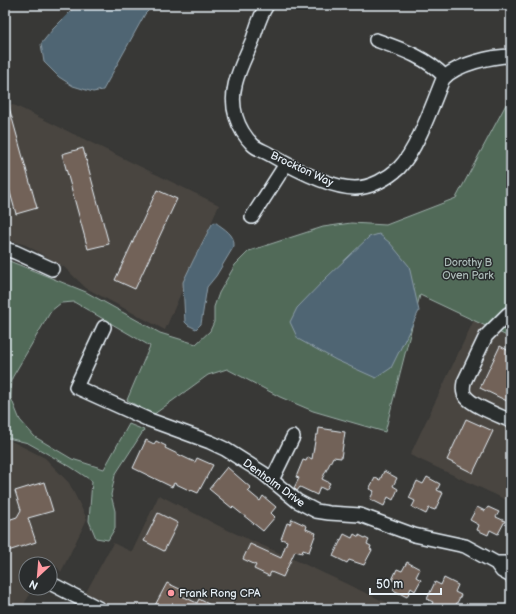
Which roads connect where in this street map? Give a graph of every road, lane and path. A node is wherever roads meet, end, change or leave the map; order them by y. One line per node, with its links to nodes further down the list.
1 (267, 5): 5 (street, Brockton Way)
2 (376, 40): 4 (street)
3 (511, 56): 4 (street)
4 (445, 76): 5 (street, Brockton Way)
5 (286, 164): 6 (street)
6 (252, 217)
7 (5, 249): 8 (street)
8 (52, 269)
9 (508, 314): 11 (street)
10 (104, 327): 13 (street, Denholm Drive)
11 (511, 421)
12 (293, 437): 13 (street)
13 (272, 480): 14 (street, Denholm Drive)
14 (496, 563): 15 (street, Denholm Drive); 16 (street, Denholm Drive)
15 (511, 566)
16 (511, 576)
17 (58, 587): 18 (street)
18 (100, 609)

